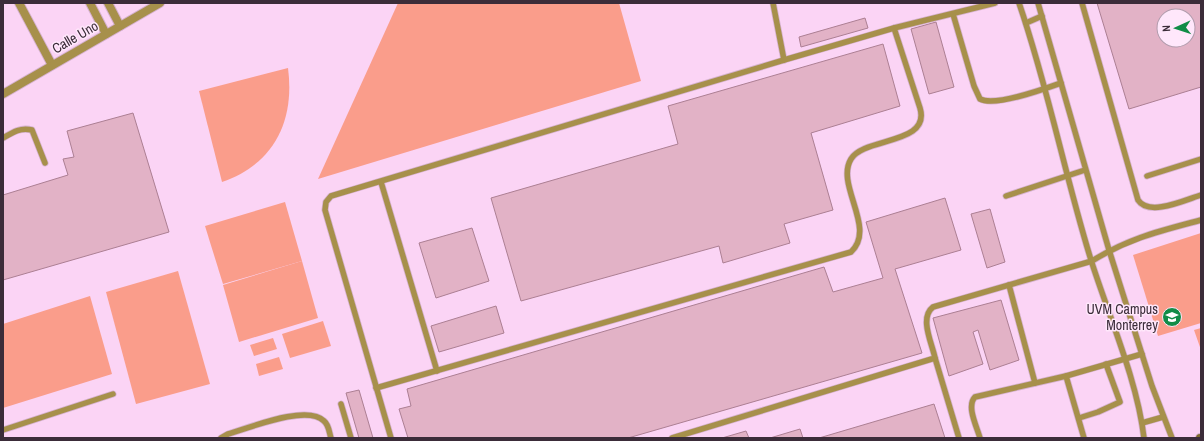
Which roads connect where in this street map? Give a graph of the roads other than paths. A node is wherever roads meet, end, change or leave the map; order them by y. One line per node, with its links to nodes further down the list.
1 (19, 3): 17 (street)
2 (90, 3): 15 (street)
3 (108, 3): 13 (street)
4 (160, 3): 13 (street, Calle Uno)
5 (772, 3): 16 (lane)
6 (992, 3): 10 (lane)
7 (1019, 3): 12 (lane)
8 (1038, 3): 11 (lane)
9 (1082, 3): 28 (lane)
10 (953, 14): 14 (lane); 19 (lane)
11 (1042, 16): 12 (lane); 18 (lane)
12 (1026, 23): 19 (lane)
13 (120, 26): 15 (street, Calle Uno)
14 (894, 28): 16 (lane); 38 (lane)
15 (106, 34): 17 (street, Calle Uno)
16 (784, 60): 27 (lane)
17 (52, 65): 20 (street, Calle Uno)
18 (1061, 83): 19 (lane); 24 (lane)
19 (1044, 89): 25 (lane)
20 (3, 94)
21 (3, 138): 23 (lane)
22 (1201, 159): 26 (lane)
23 (45, 163)
24 (1085, 170): 25 (lane); 31 (lane)
25 (1068, 176): 29 (lane); 32 (lane)
26 (1147, 176)
27 (381, 182): 38 (lane); 41 (lane)
28 (1201, 195)
29 (1006, 196)
30 (1201, 220): 31 (lane)
31 (1109, 250): 32 (lane); 34 (lane)
32 (1092, 261): 33 (lane); 36 (lane)
33 (1009, 285): 35 (lane); 40 (lane)
34 (1142, 354): 36 (lane); 44 (lane)
35 (935, 358): 52 (lane); 53 (lane)
36 (1124, 359): 37 (lane); 46 (lane)
37 (1106, 364): 39 (lane); 45 (lane)
38 (437, 371): 41 (lane)
39 (1066, 376): 40 (lane); 45 (lane)
40 (1035, 383): 54 (lane)
41 (376, 388): 51 (lane)
42 (113, 394): 47 (lane)
43 (341, 404): 50 (lane)
44 (1163, 417): 46 (lane); 57 (lane)
45 (1079, 418): 55 (lane)
46 (1142, 423): 56 (lane)
47 (3, 430)
48 (221, 438): 49 (lane)
49 (331, 438)
50 (351, 438)
51 (391, 438)
52 (672, 438)
53 (959, 438)
54 (980, 438)
55 (1084, 438)
56 (1144, 438)
57 (1172, 438)

